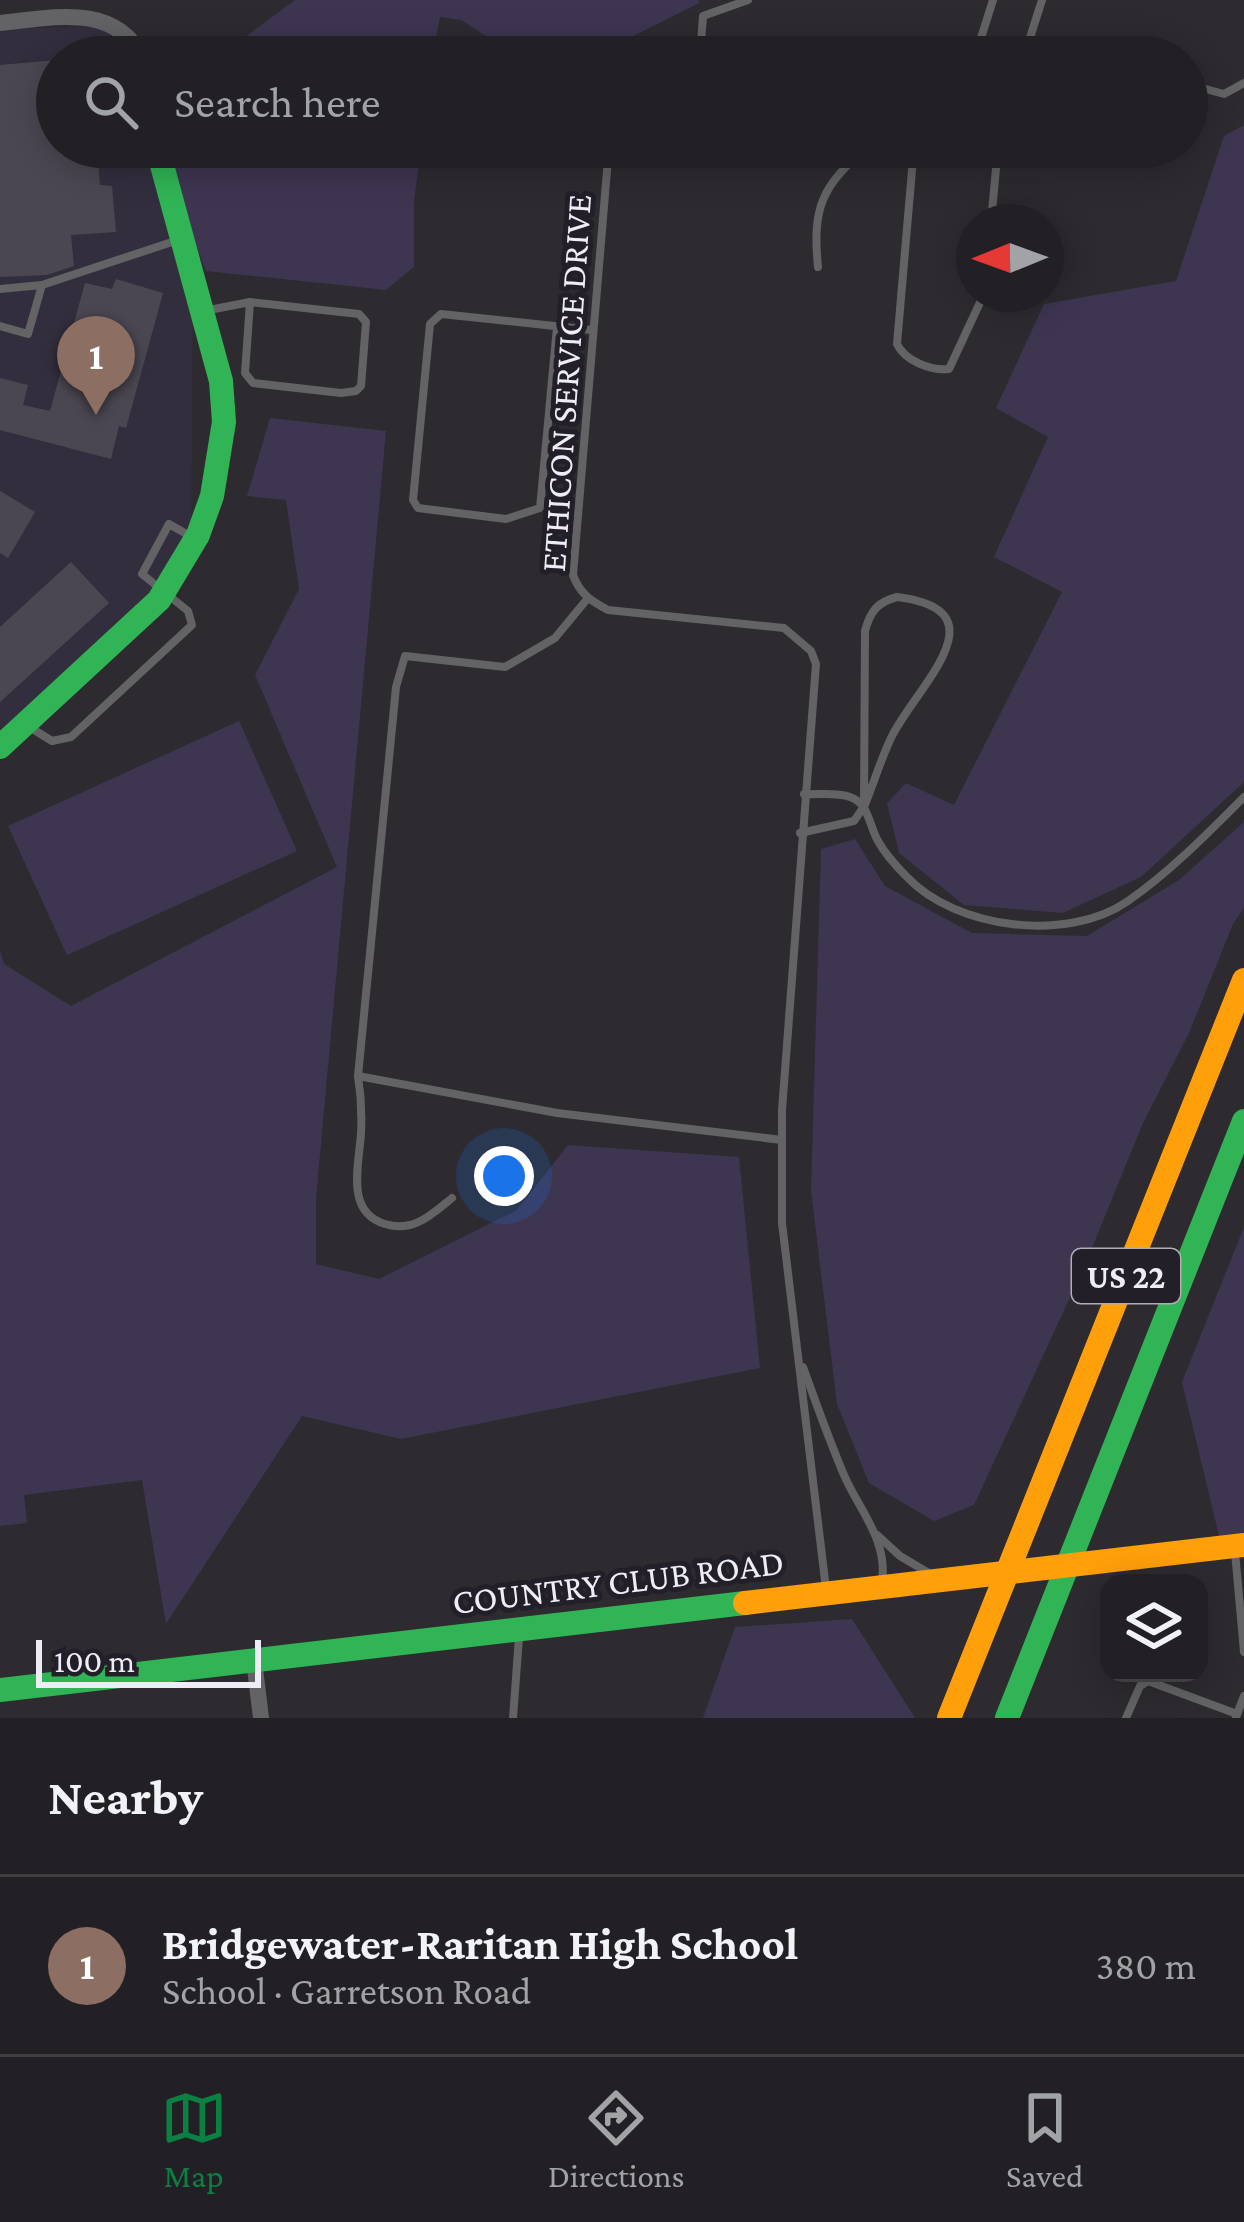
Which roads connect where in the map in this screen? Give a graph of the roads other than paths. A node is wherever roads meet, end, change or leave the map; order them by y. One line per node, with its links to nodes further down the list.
1 (748, 0): 6 (lane)
2 (993, 0): 7 (lane)
3 (1042, 0): 8 (lane)
4 (0, 23): 5 (street)
5 (127, 36)
6 (702, 36)
7 (982, 36)
8 (1031, 36)
9 (1244, 83): 10 (lane)
10 (1208, 90)
11 (162, 168): 17 (main road)
12 (607, 168): 26 (lane, ETHICON SERVICE DRIVE)
13 (845, 168): 18 (lane)
14 (912, 168): 23 (lane)
15 (996, 168): 16 (lane)
16 (993, 204)
17 (180, 239): 19 (lane); 22 (main road)
18 (818, 267)
19 (42, 285): 20 (lane); 24 (lane)
20 (0, 289)
21 (250, 302): 21 (lane); 22 (lane)
22 (202, 311): 27 (main road)
23 (976, 312)
24 (0, 326)
25 (557, 327): 25 (lane); 26 (lane)
26 (592, 330): 28 (lane, ETHICON SERVICE DRIVE)
27 (165, 589): 29 (main road); 29 (lane)
28 (587, 598): 31 (lane, ETHICON SERVICE DRIVE); 36 (lane)
29 (25, 723): 30 (main road)
30 (0, 747)
31 (804, 794): 33 (lane); 34 (lane, ETHICON SERVICE DRIVE)
32 (1244, 797): 33 (lane)
33 (864, 807): 33 (lane); 34 (lane)
34 (800, 833): 38 (lane, ETHICON SERVICE DRIVE)
35 (1244, 980): 44 (main road, US 22)
36 (358, 1076): 38 (lane); 39 (lane)
37 (1244, 1121): 43 (main road, US 22)
38 (782, 1141): 40 (lane, ETHICON SERVICE DRIVE)
39 (452, 1198)
40 (798, 1354): 41 (lane); 47 (lane)
41 (875, 1534): 45 (lane); 46 (lane)
42 (1239, 1546): 43 (main road, COUNTRY CLUB ROAD); 49 (lane)
43 (1068, 1567): 44 (main road, COUNTRY CLUB ROAD); 57 (main road, US 22)
44 (1008, 1572): 45 (main road, COUNTRY CLUB ROAD); 56 (main road, US 22)
45 (942, 1580): 46 (main road, COUNTRY CLUB ROAD)
46 (881, 1588): 47 (main road, COUNTRY CLUB ROAD)
47 (826, 1594): 48 (main road, COUNTRY CLUB ROAD)
48 (519, 1629): 50 (main road, COUNTRY CLUB ROAD); 55 (lane)
49 (1244, 1652)
50 (254, 1660): 51 (main road, COUNTRY CLUB ROAD); 54 (street)
51 (0, 1690)
52 (1244, 1696): 53 (lane)
53 (1236, 1716): 58 (lane)
54 (261, 1718)
55 (513, 1718)
56 (949, 1718)
57 (1007, 1718)
58 (1126, 1718)

